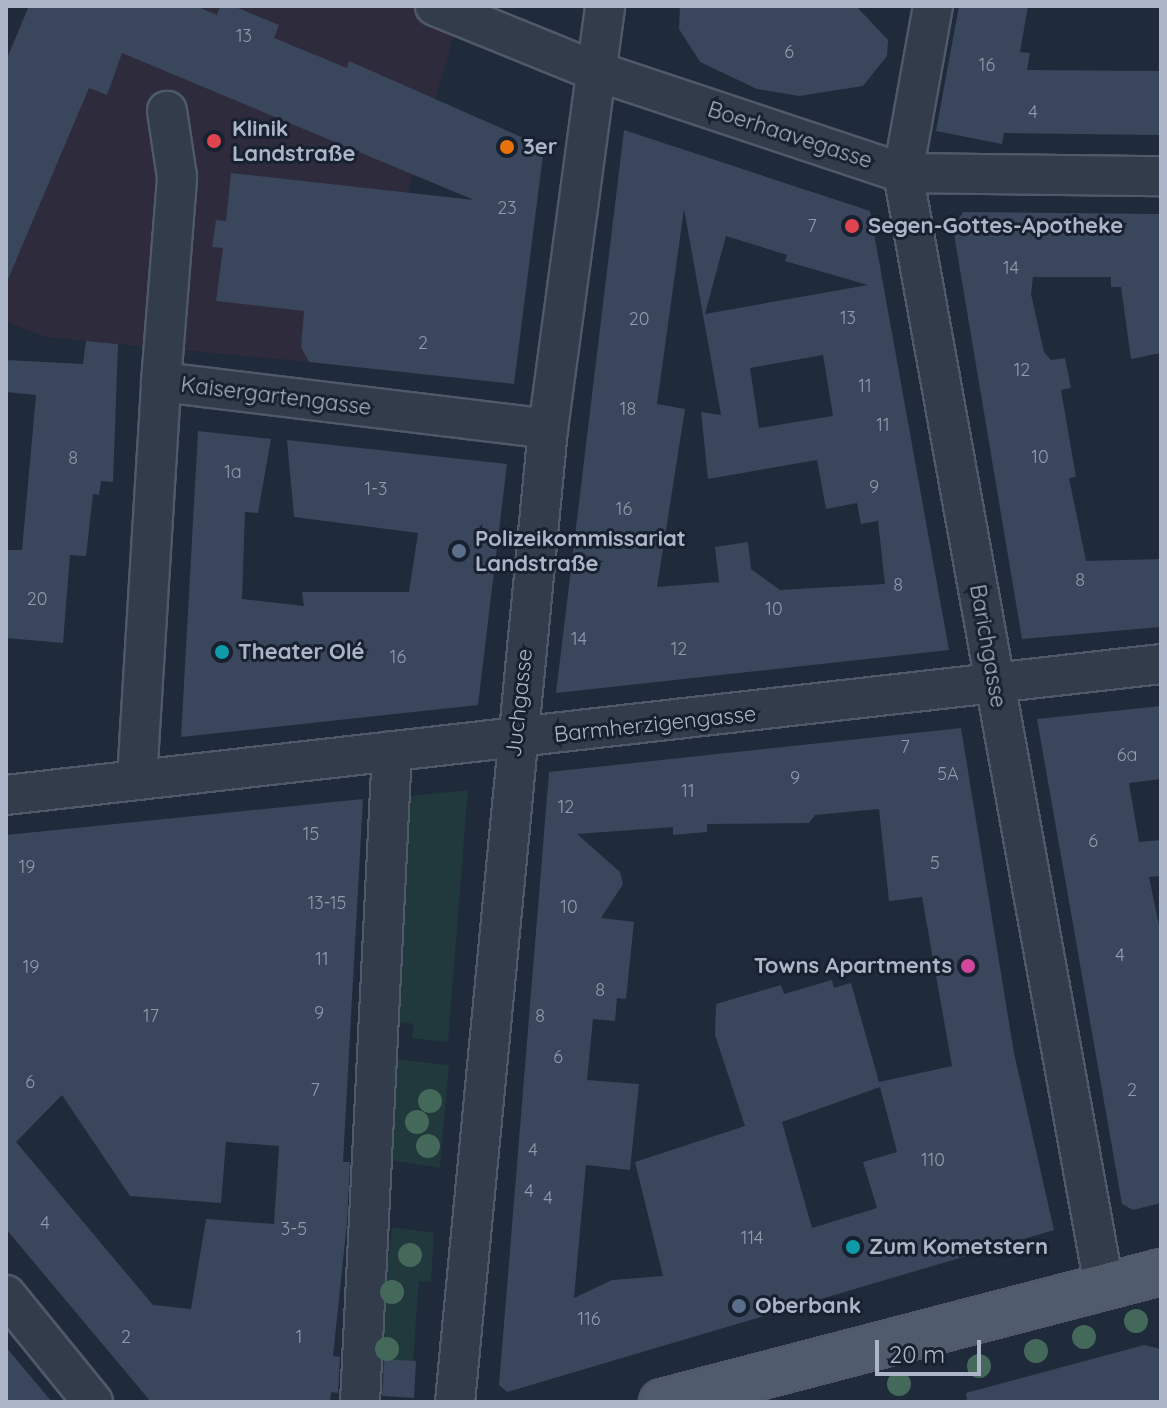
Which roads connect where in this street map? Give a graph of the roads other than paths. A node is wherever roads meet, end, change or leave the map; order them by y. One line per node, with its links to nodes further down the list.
1 (435, 6): 4 (street, Boerhaavegasse)
2 (605, 6): 4 (street, Juchgasse)
3 (933, 6): 6 (street, Barichgasse)
4 (593, 70): 6 (street, Boerhaavegasse); 9 (street, Juchgasse)
5 (167, 111): 8 (street)
6 (903, 173): 7 (street, Boerhaavegasse); 11 (street, Barichgasse)
7 (1161, 176)
8 (161, 382): 9 (street, Kaisergartengasse); 14 (street, Kaisergartengasse)
9 (548, 429): 12 (street, Juchgasse)
10 (1161, 664): 11 (street, Barmherzigengasse)
11 (995, 684): 12 (street, Barmherzigengasse); 17 (street, Barichgasse)
12 (515, 739): 13 (street, Barmherzigengasse); 21 (street, Juchgasse)
13 (392, 751): 14 (street, Barmherzigengasse); 20 (street)
14 (137, 779): 15 (street, Barmherzigengasse)
15 (6, 795)
16 (1160, 1273): 17 (main road)
17 (1104, 1286): 22 (main road)
18 (6, 1295): 19 (street)
19 (93, 1402)
20 (360, 1402)
21 (455, 1402)
22 (662, 1402)

